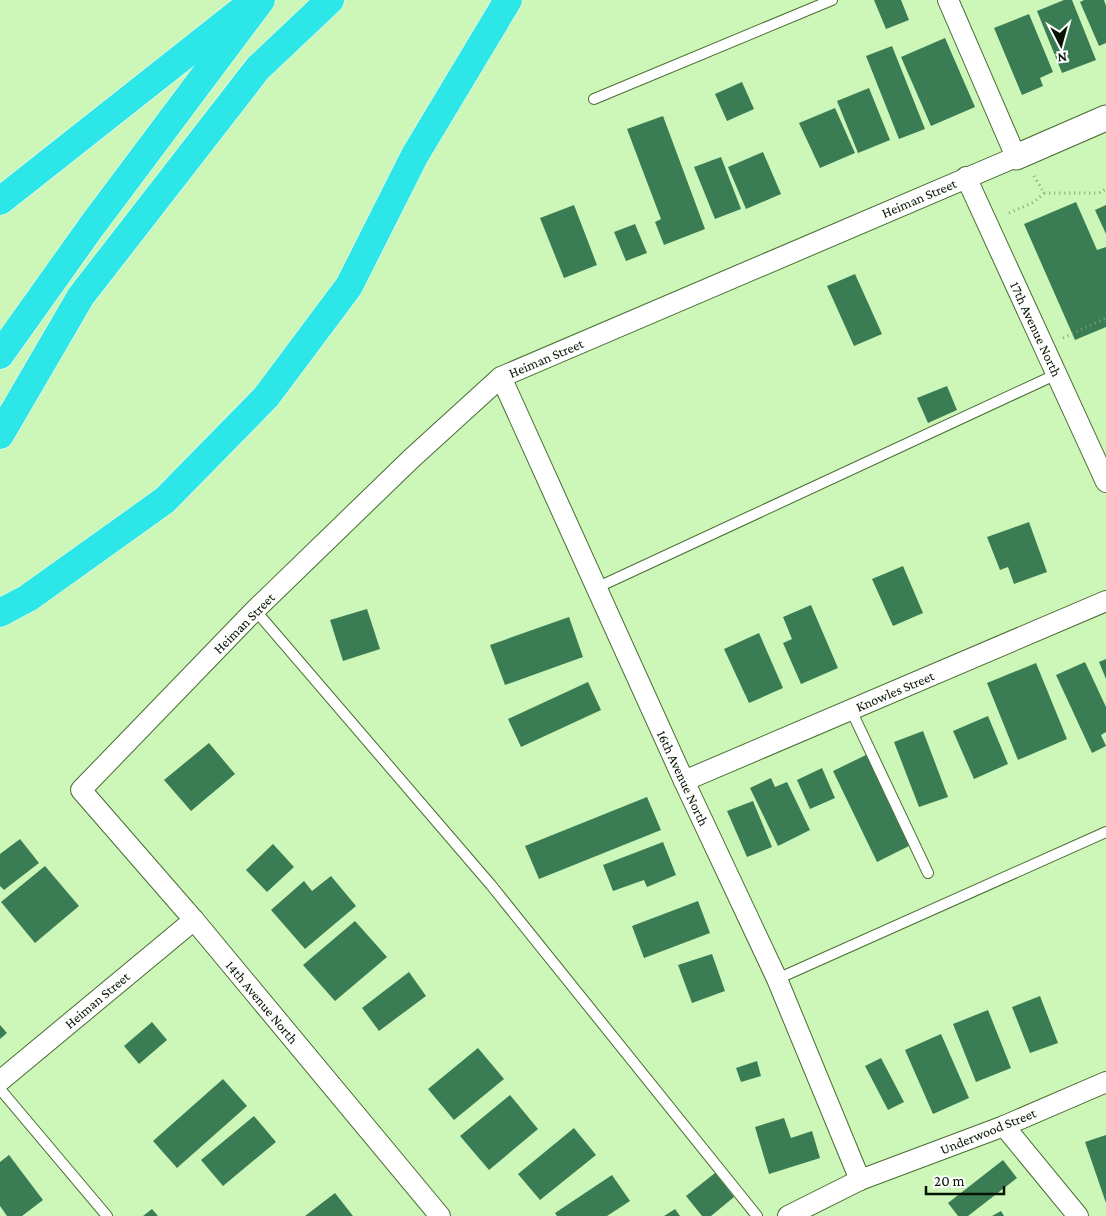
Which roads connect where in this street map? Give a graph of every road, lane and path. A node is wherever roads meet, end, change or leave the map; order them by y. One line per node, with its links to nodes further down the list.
1 (255, 0): 14 (highway)
2 (262, 0): 18 (highway)
3 (330, 0): 21 (highway)
4 (508, 0): 26 (highway)
5 (832, 0): 7 (lane)
6 (948, 0): 9 (street)
7 (594, 99)
8 (1106, 118): 9 (street, Heiman Street)
9 (1016, 158): 11 (street, Heiman Street)
10 (1034, 176): 13 (path)
11 (966, 177): 19 (street, 17th Avenue North); 20 (street, Heiman Street)
12 (1106, 189): 13 (path)
13 (1044, 192): 15 (path)
14 (0, 201)
15 (1009, 213)
16 (1106, 318): 17 (path)
17 (1063, 338)
18 (0, 355)
19 (1057, 374): 22 (street, 17th Avenue North); 23 (lane)
20 (501, 377): 23 (street, 16th Avenue North); 25 (street, Heiman Street)
21 (0, 435)
22 (1106, 482)
23 (596, 588): 28 (street, 16th Avenue North)
24 (1106, 601): 27 (street, Knowles Street)
25 (255, 610): 29 (street, Heiman Street); 41 (lane)
26 (0, 613)
27 (851, 710): 28 (street, Knowles Street); 31 (lane)
28 (684, 782): 33 (street, 16th Avenue North)
29 (81, 790): 32 (street, 14th Avenue North)
30 (1106, 832): 33 (lane)
31 (928, 873)
32 (194, 920): 34 (street, Heiman Street); 40 (street, 14th Avenue North)
33 (777, 979): 38 (street, 16th Avenue North)
34 (0, 1081)
35 (1106, 1082): 37 (street, Underwood Street)
36 (0, 1089): 39 (lane)
37 (1004, 1126): 38 (street, Underwood Street); 43 (street)
38 (860, 1180): 42 (street, Underwood Street)
39 (107, 1216)
40 (440, 1216)
41 (757, 1216)
42 (788, 1216)
43 (1078, 1216)

